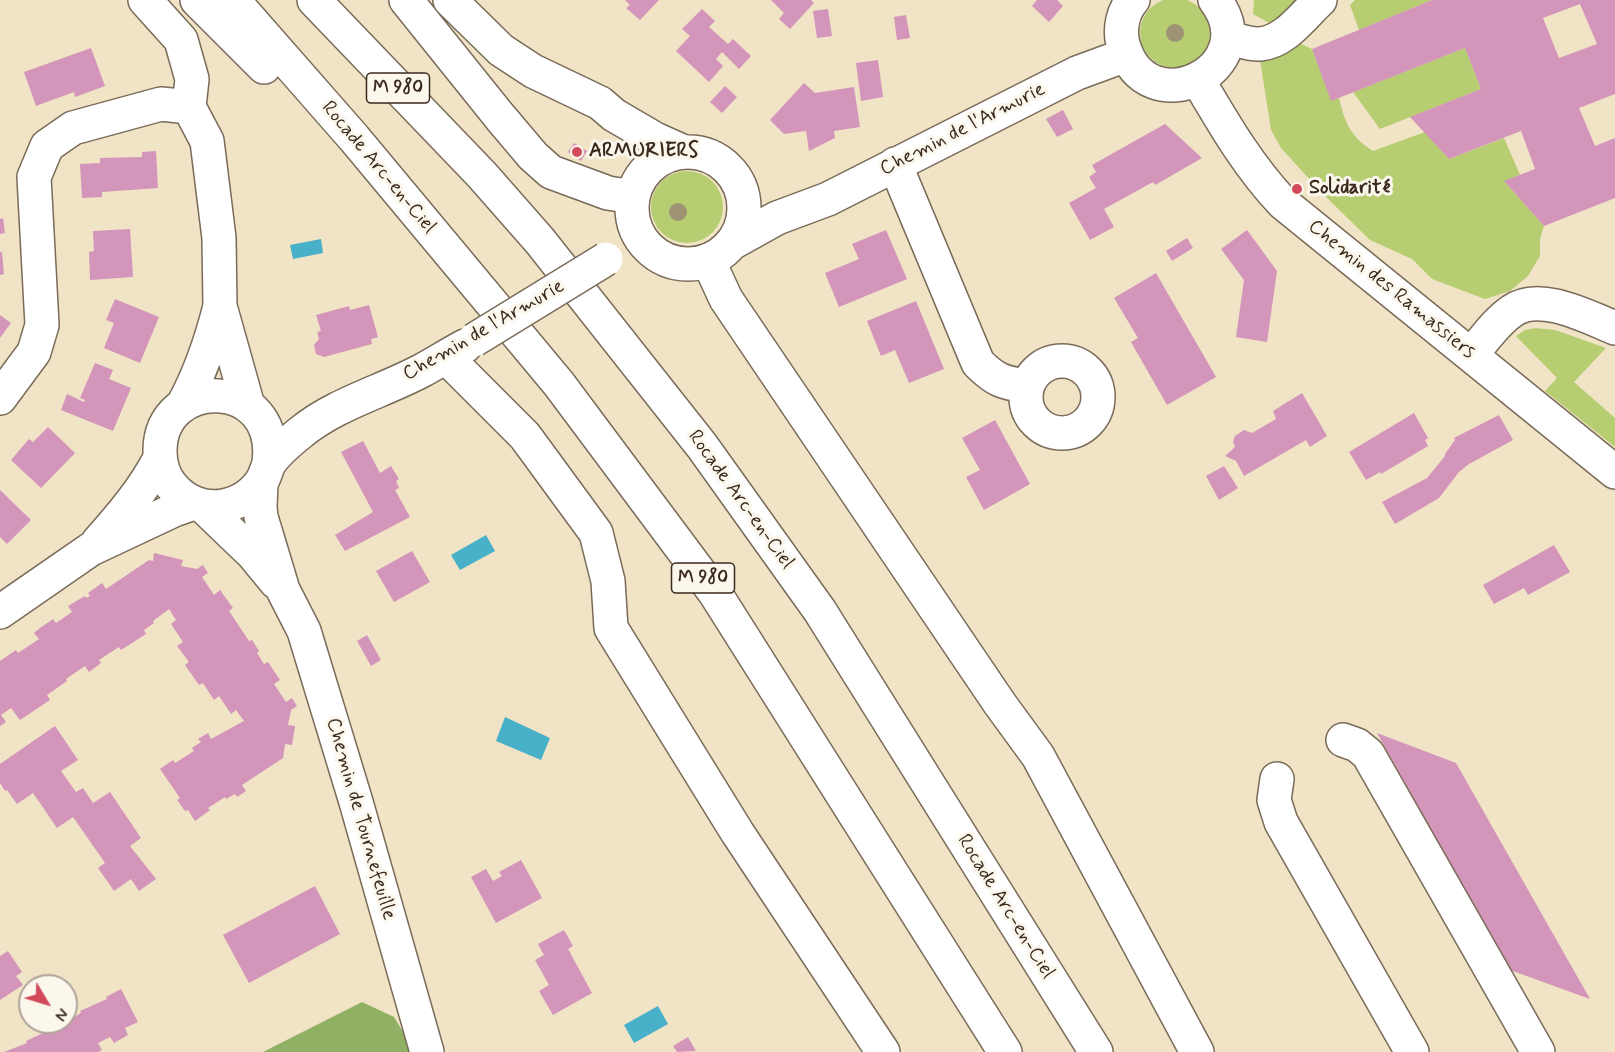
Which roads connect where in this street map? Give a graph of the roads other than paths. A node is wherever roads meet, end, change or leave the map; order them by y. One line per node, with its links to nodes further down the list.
1 (145, 0): 14 (main road)
2 (197, 0): 16 (main road)
3 (233, 0): 16 (main road, Rocade Arc-en-Ciel / M 980)
4 (314, 0): 19 (main road, Rocade Arc-en-Ciel / M 980)
5 (346, 0): 19 (main road)
6 (406, 0): 21 (main road)
7 (450, 0): 15 (main road)
8 (1133, 0): 12 (main road)
9 (1215, 0): 11 (main road)
10 (1320, 0): 11 (main road)
11 (1228, 38): 13 (main road)
12 (1126, 55): 13 (main road); 18 (main road, Chemin de l'Armurie)
13 (1198, 80): 28 (main road, Chemin des Ramassiers)
14 (189, 107): 25 (main road); 30 (main road)
15 (615, 115): 17 (main road); 21 (main road)
16 (354, 138): 45 (main road, Rocade Arc-en-Ciel / M 980)
17 (684, 152): 20 (main road); 21 (main road)
18 (895, 164): 22 (main road, Chemin de l'Armurie); 29 (main road)
19 (483, 175): 46 (main road, Rocade Arc-en-Ciel / M 980)
20 (741, 189): 22 (main road, Chemin de l'Armurie); 24 (main road)
21 (635, 190): 23 (main road)
22 (800, 208): 24 (main road, Chemin de l'Armurie)
23 (640, 238): 24 (main road); 27 (main road, Chemin de l'Armurie, bridge)
24 (720, 252): 47 (main road)
25 (220, 306): 31 (main road); 32 (main road)
26 (1615, 328): 28 (main road)
27 (460, 349): 33 (main road, Chemin de l'Armurie); 44 (main road)
28 (1471, 356): 35 (main road, Chemin des Ramassiers)
29 (1027, 386)
30 (0, 398)
31 (183, 405): 32 (main road); 34 (main road)
32 (250, 407): 33 (main road, Chemin de l'Armurie); 36 (main road)
33 (323, 416): 36 (main road, Chemin de l'Armurie)
34 (160, 458): 37 (main road); 38 (main road)
35 (1615, 472)
36 (265, 473): 37 (main road); 39 (main road, Chemin de Tournefeuille)
37 (198, 504): 38 (main road); 39 (main road, Chemin de Tournefeuille)
38 (91, 549): 40 (main road)
39 (283, 590): 43 (main road, Chemin de Tournefeuille)
40 (0, 612)
41 (1343, 740): 49 (main road)
42 (1277, 779): 48 (main road)
43 (427, 1052)
44 (883, 1052)
45 (1005, 1052)
46 (1096, 1052)
47 (1197, 1052)
48 (1412, 1052)
49 (1538, 1052)

